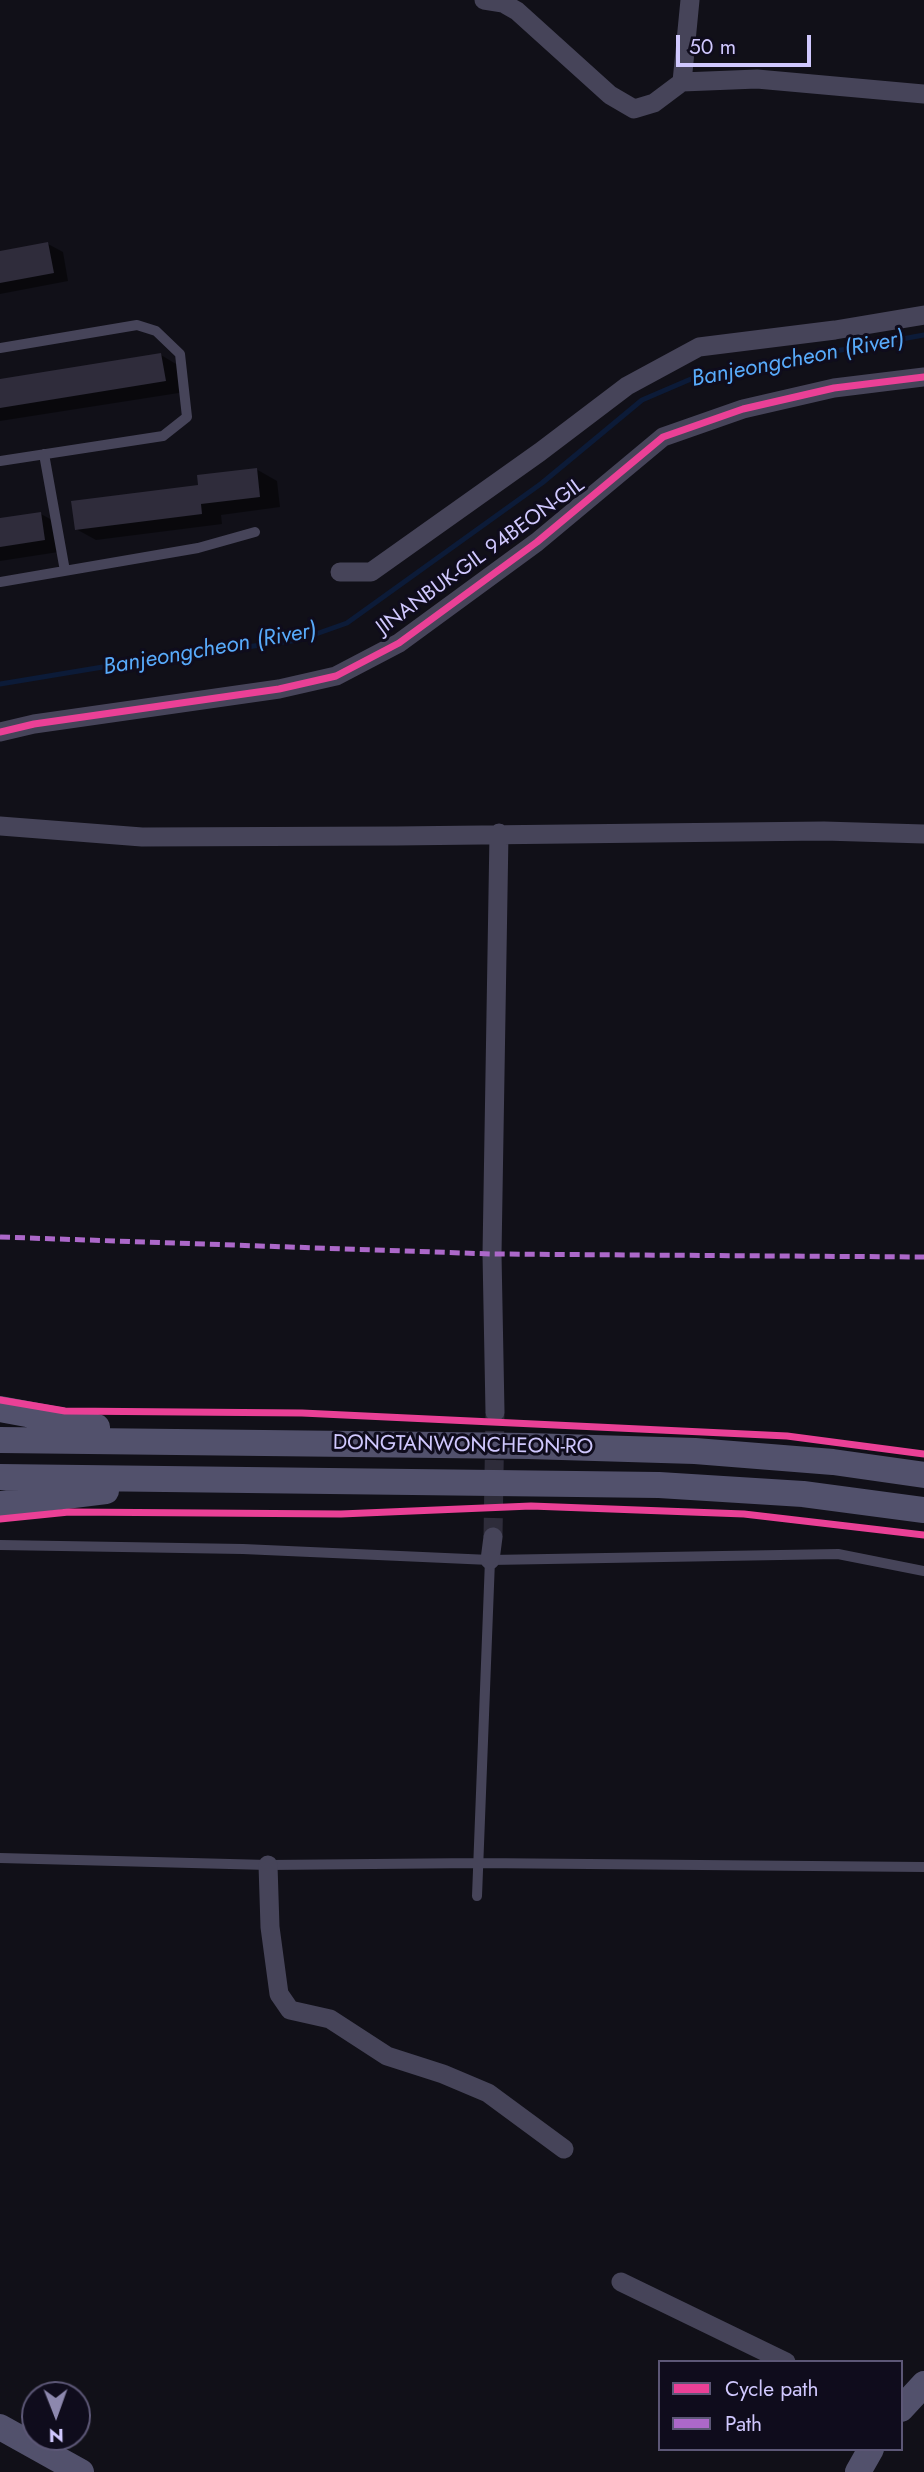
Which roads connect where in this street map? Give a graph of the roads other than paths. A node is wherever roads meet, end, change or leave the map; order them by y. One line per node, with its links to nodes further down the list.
1 (484, 0): 3 (street)
2 (690, 0): 3 (street)
3 (682, 82): 4 (street)
4 (924, 94)
5 (924, 315): 12 (street)
6 (0, 348): 8 (lane)
7 (924, 377): 14 (street, JINANBUK-GIL 94BEON-GIL)
8 (44, 454): 9 (lane); 11 (lane)
9 (0, 461)
10 (255, 532): 11 (lane)
11 (65, 571): 13 (lane)
12 (340, 572)
13 (0, 582)
14 (0, 732)
15 (0, 827): 16 (street)
16 (499, 833): 17 (street); 19 (street)
17 (924, 834)
18 (0, 1409): 21 (main road)
19 (495, 1412)
20 (0, 1440): 21 (main road, DONGTANWONCHEON-RO)
21 (200, 1442): 22 (main road, DONGTANWONCHEON-RO)
22 (924, 1475)
23 (0, 1477): 24 (main road, DONGTANWONCHEON-RO)
24 (200, 1479): 25 (main road); 26 (main road, DONGTANWONCHEON-RO)
25 (0, 1504)
26 (924, 1510)
27 (493, 1536): 29 (street)
28 (0, 1545): 29 (lane)
29 (490, 1560): 30 (lane); 32 (lane)
30 (924, 1571)
31 (0, 1858): 33 (lane)
32 (478, 1863): 33 (lane); 34 (lane); 35 (lane)
33 (268, 1865): 36 (street)
34 (924, 1867)
35 (477, 1896)
36 (564, 2149)
37 (621, 2282): 38 (street)
38 (782, 2360)
39 (924, 2384): 40 (main road)
40 (903, 2407)
41 (0, 2427): 43 (main road)
42 (870, 2451): 44 (main road)
43 (81, 2472)
44 (858, 2472)

